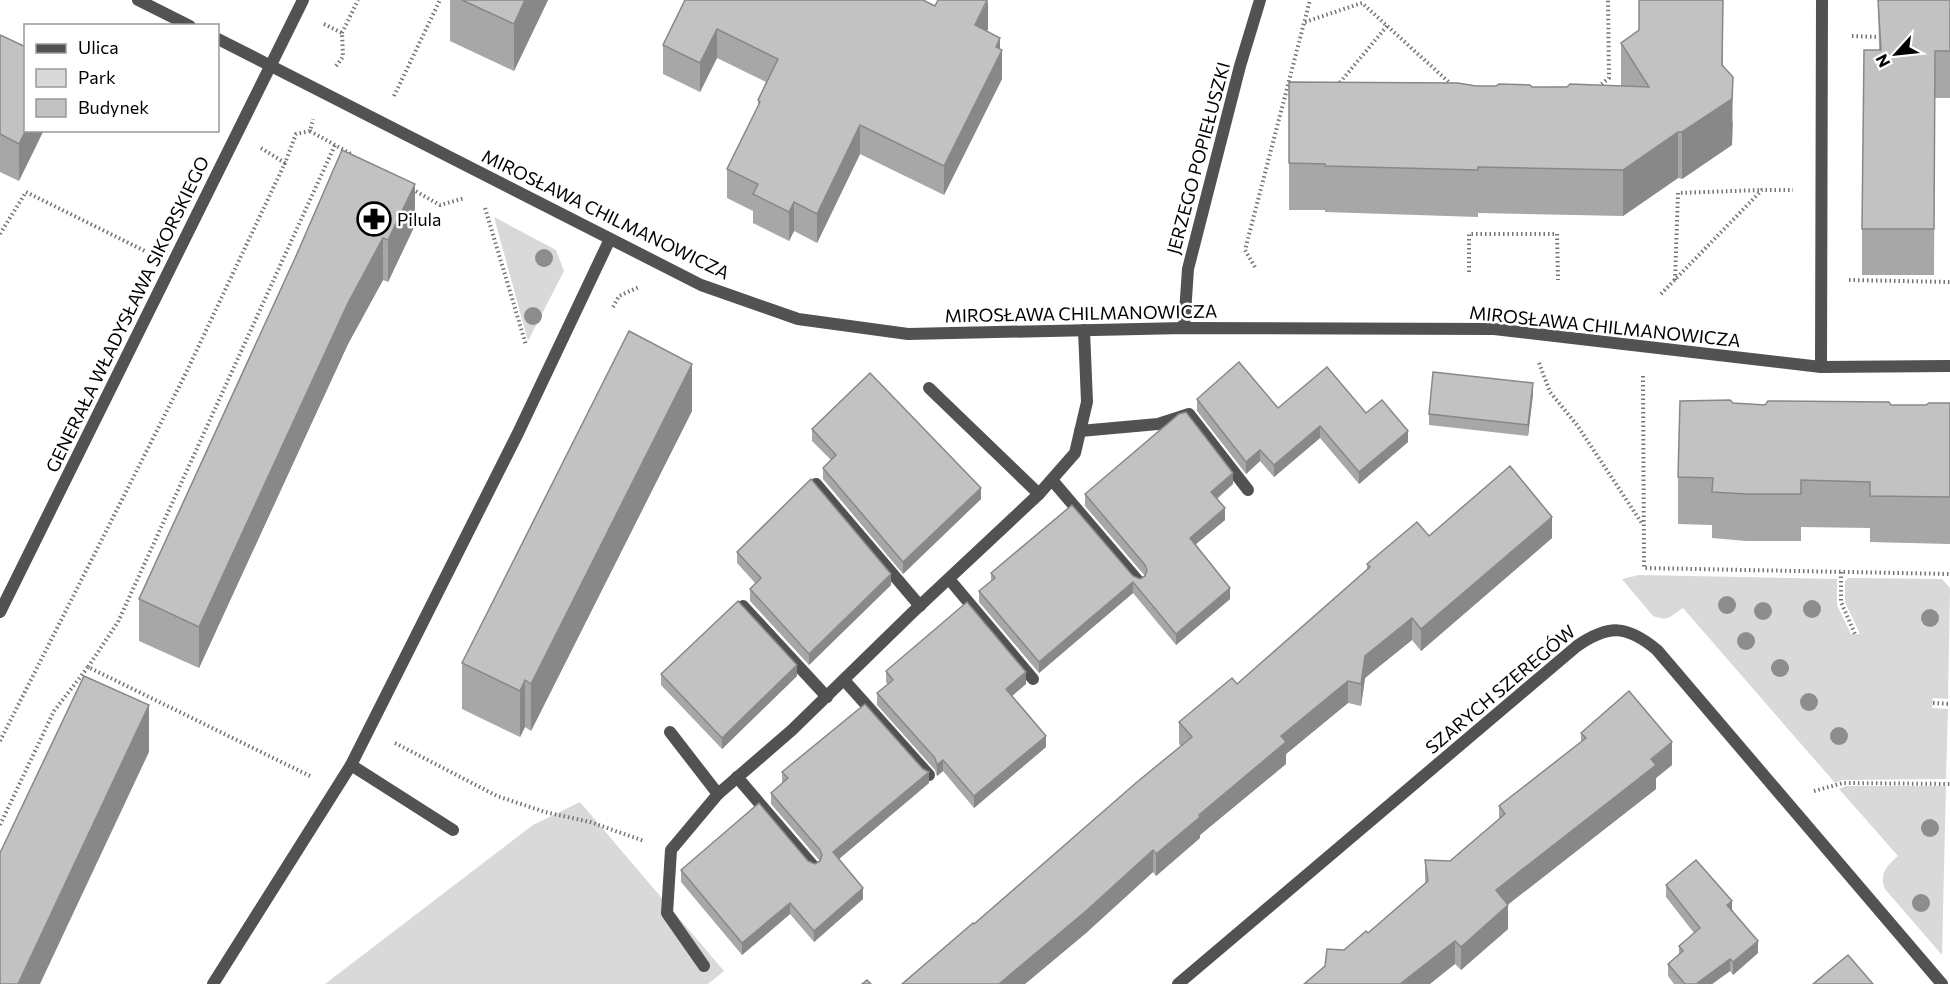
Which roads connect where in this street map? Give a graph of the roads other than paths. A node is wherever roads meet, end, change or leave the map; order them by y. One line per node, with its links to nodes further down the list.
1 (138, 0): 5 (street)
2 (303, 0): 8 (street, GENERAŁA WŁADYSŁAWA SIKORSKIEGO)
3 (1260, 0): 10 (street, JERZEGO POPIEŁUSZKI)
4 (1822, 0): 13 (street)
5 (158, 4): 6 (street)
6 (187, 24)
7 (219, 40): 8 (street, MIROSŁAWA CHILMANOWICZA)
8 (271, 66): 9 (street, MIROSŁAWA CHILMANOWICZA); 24 (street, GENERAŁA WŁADYSŁAWA SIKORSKIEGO)
9 (610, 239): 11 (street, MIROSŁAWA CHILMANOWICZA); 29 (street)
10 (1184, 328): 11 (street, MIROSŁAWA CHILMANOWICZA); 13 (street, MIROSŁAWA CHILMANOWICZA)
11 (1084, 330): 15 (street)
12 (1950, 366): 13 (street, MIROSŁAWA CHILMANOWICZA)
13 (1821, 367)
14 (929, 388): 19 (street)
15 (1080, 431): 16 (street); 18 (street)
16 (1052, 480): 19 (street); 21 (street)
17 (816, 484): 23 (street)
18 (1248, 490)
19 (1039, 495): 20 (street)
20 (949, 579): 23 (street); 25 (street)
21 (1139, 582)
22 (743, 606): 27 (street)
23 (920, 606): 26 (street)
24 (0, 612)
25 (1033, 679)
26 (844, 680): 27 (street); 30 (street)
27 (827, 697): 31 (street)
28 (670, 732): 32 (street)
29 (351, 765): 33 (street); 36 (street)
30 (929, 775)
31 (737, 777): 32 (street); 34 (street)
32 (718, 794): 35 (street)
33 (453, 830)
34 (814, 867)
35 (704, 966)
36 (213, 984)
37 (1178, 984): 38 (street, SZARYCH SZEREGÓW)
38 (1942, 984)

